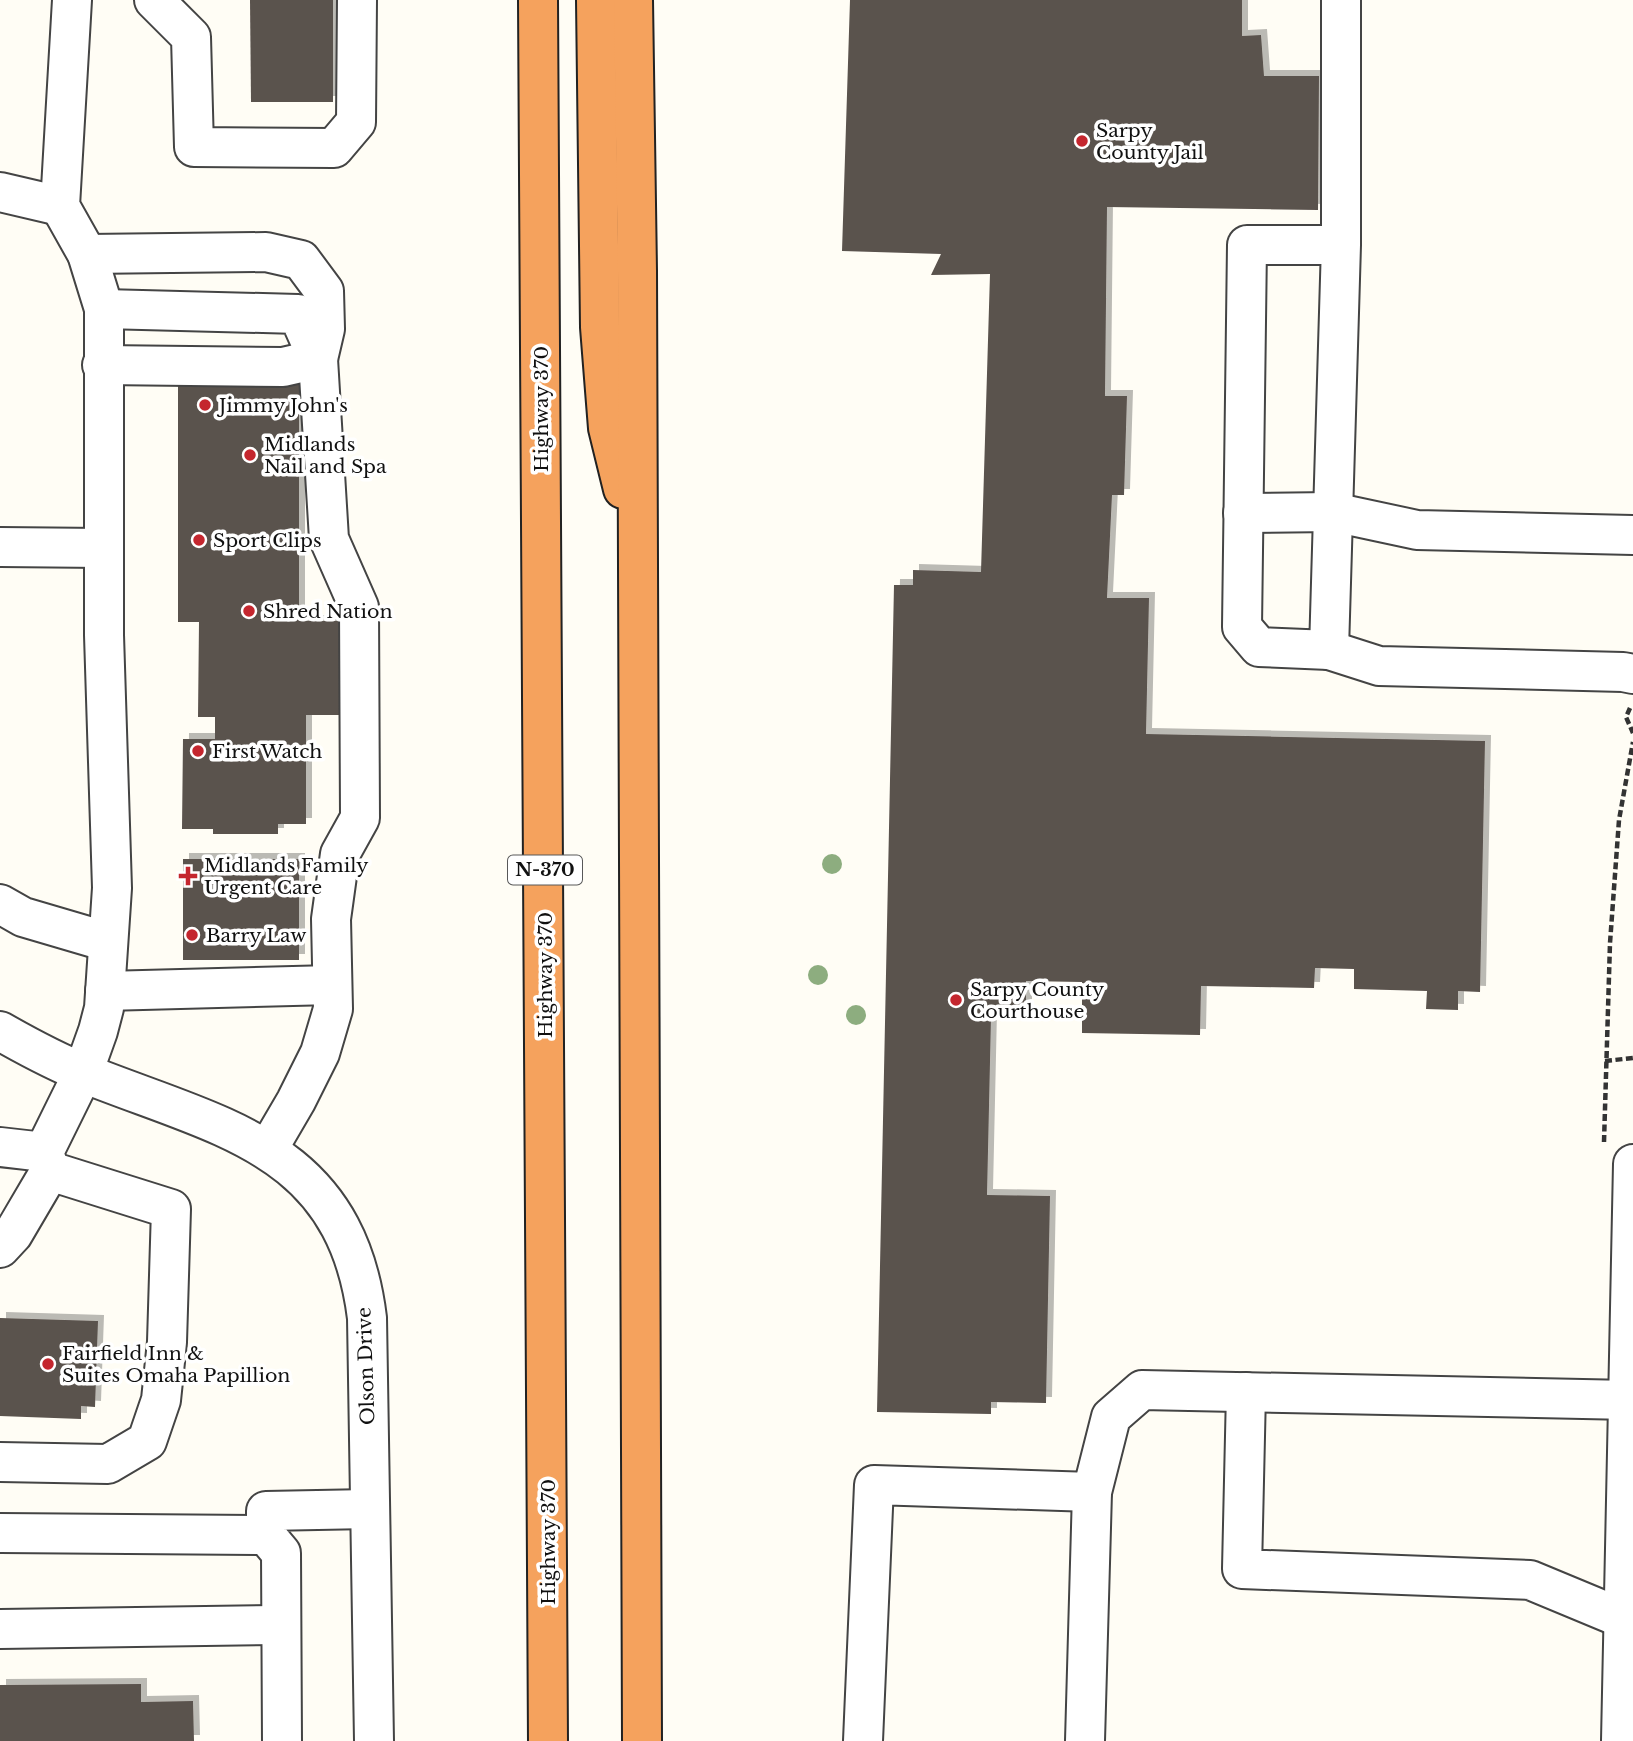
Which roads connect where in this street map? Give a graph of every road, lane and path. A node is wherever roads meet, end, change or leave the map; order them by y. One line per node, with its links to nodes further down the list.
1 (72, 0): 9 (street)
2 (154, 0): 3 (street)
3 (357, 0)
4 (538, 0): 50 (highway, Highway 370 / N-370)
5 (596, 0): 18 (highway)
6 (633, 0): 18 (highway)
7 (1341, 0): 10 (street)
8 (0, 192): 9 (street)
9 (60, 206): 11 (street)
10 (1341, 245): 15 (street); 16 (street)
11 (87, 254): 12 (street); 13 (street)
12 (104, 309): 13 (street); 14 (street)
13 (318, 359): 14 (street); 28 (street)
14 (102, 365): 20 (street)
15 (1333, 512): 16 (street); 17 (street); 21 (street)
16 (1243, 513): 21 (street)
17 (1633, 535)
18 (638, 545): 51 (highway)
19 (0, 547): 20 (street)
20 (103, 548): 27 (street)
21 (1329, 650): 22 (street)
22 (1633, 674)
23 (1633, 701): 24 (path)
24 (1633, 733)
25 (1633, 742): 31 (path)
26 (0, 904): 27 (street)
27 (108, 942): 29 (street)
28 (332, 985): 29 (street); 34 (street)
29 (105, 991): 32 (street)
30 (0, 1031): 32 (street, Olson Drive)
31 (1633, 1058)
32 (83, 1073): 34 (street, Olson Drive); 35 (street)
33 (0, 1147): 35 (street)
34 (268, 1149): 42 (street, Olson Drive)
35 (47, 1161): 37 (street); 40 (street)
36 (1633, 1164): 38 (street)
37 (0, 1248)
38 (1630, 1389): 39 (street); 45 (street)
39 (1246, 1392): 41 (street); 45 (street)
40 (0, 1462)
41 (1092, 1492): 52 (street); 53 (street)
42 (369, 1508): 44 (street); 49 (street, Olson Drive)
43 (0, 1533): 44 (street)
44 (267, 1535): 46 (street)
45 (1624, 1619): 54 (street)
46 (280, 1625): 47 (street); 48 (street)
47 (0, 1629)
48 (282, 1741)
49 (374, 1741)
50 (548, 1741)
51 (642, 1741)
52 (863, 1741)
53 (1085, 1741)
54 (1621, 1741)

